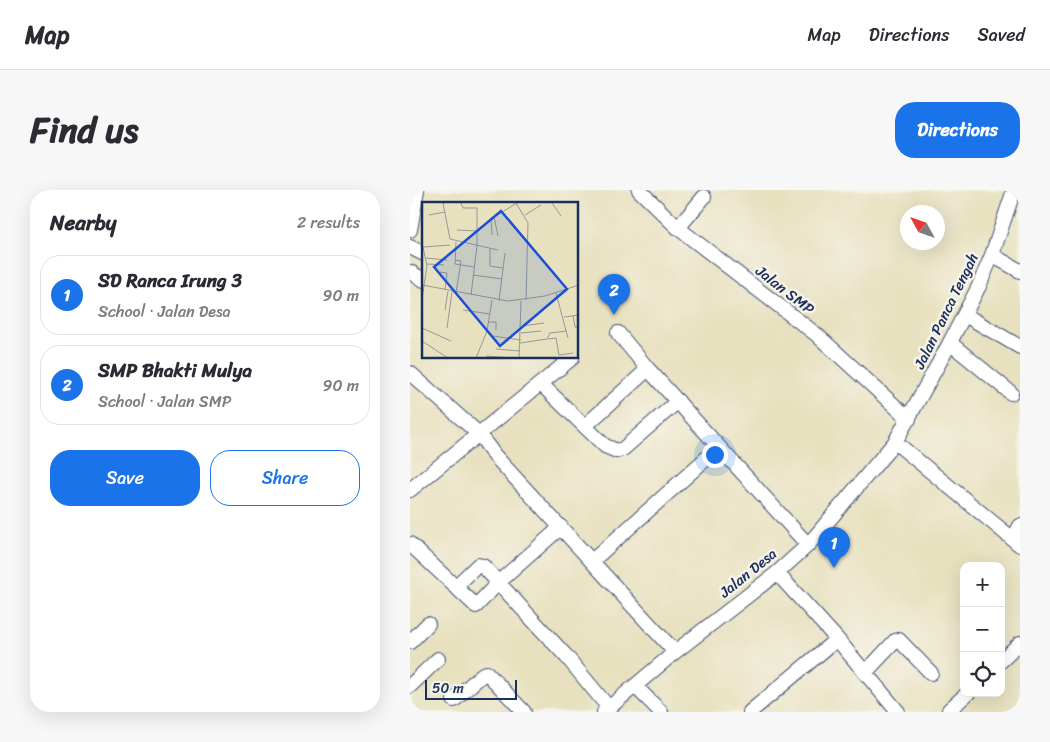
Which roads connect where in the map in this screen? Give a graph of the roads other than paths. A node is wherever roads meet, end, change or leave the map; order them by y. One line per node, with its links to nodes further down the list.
1 (417, 190): 6 (street)
2 (639, 190): 5 (street, Jalan SMP)
3 (1014, 190): 9 (street, Jalan Panca Tengah)
4 (704, 197): 5 (street)
5 (678, 228): 23 (street, Jalan SMP)
6 (410, 230)
7 (410, 247): 8 (street)
8 (422, 253)
9 (992, 255): 10 (street); 13 (street, Jalan Panca Tengah)
10 (1020, 270)
11 (410, 272): 12 (street)
12 (422, 279)
13 (965, 315): 15 (street, Jalan Panca Tengah); 16 (street)
14 (618, 333): 18 (street)
15 (950, 343): 21 (street); 23 (street, Jalan Panca Tengah)
16 (1020, 347)
17 (571, 359): 20 (street)
18 (648, 369): 22 (street); 24 (street)
19 (410, 374): 25 (street)
20 (540, 384): 24 (street); 25 (street)
21 (1011, 393)
22 (678, 401): 24 (street); 27 (street)
23 (908, 419): 26 (street, Jalan Panca Tengah)
24 (585, 426)
25 (479, 434): 28 (street); 30 (street)
26 (895, 442): 31 (street); 33 (street, Jalan Desa)
27 (719, 447): 33 (street); 34 (street)
28 (410, 490)
29 (1020, 526): 31 (street)
30 (560, 527): 34 (street); 36 (street)
31 (1016, 542)
32 (410, 544): 37 (street)
33 (808, 545): 35 (street, Jalan Desa)
34 (592, 561): 42 (street)
35 (777, 573): 39 (street); 42 (street, Jalan Desa)
36 (499, 582): 37 (street); 37 (street); 51 (street)
37 (456, 587)
38 (428, 624): 40 (street)
39 (837, 639): 45 (street); 55 (street)
40 (410, 642)
41 (1020, 643): 43 (street)
42 (675, 652): 48 (street, Jalan Desa)
43 (1005, 657)
44 (438, 659): 47 (street)
45 (866, 672): 46 (street); 56 (street)
46 (931, 672)
47 (410, 686)
48 (635, 686): 51 (street, Jalan Desa); 54 (street)
49 (964, 697): 52 (street)
50 (454, 700): 53 (street)
51 (607, 710)
52 (949, 710)
53 (524, 712)
54 (662, 712)
55 (750, 712)
56 (898, 712)

